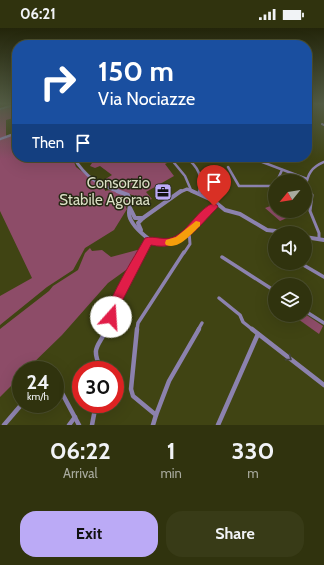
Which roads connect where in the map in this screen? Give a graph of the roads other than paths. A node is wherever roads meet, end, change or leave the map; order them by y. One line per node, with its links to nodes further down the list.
1 (12, 135): 2 (street)
2 (0, 139)
3 (77, 162): 19 (street)
4 (173, 162): 13 (street)
5 (191, 162): 17 (street)
6 (264, 162): 9 (street)
7 (324, 162): 12 (street)
8 (228, 167): 14 (street)
9 (282, 170): 10 (street); 11 (street)
10 (280, 174)
11 (294, 174)
12 (309, 174)
13 (187, 181): 15 (street); 16 (street)
14 (268, 186)
15 (182, 190): 16 (street); 23 (street)
16 (191, 190): 17 (street)
17 (199, 194): 18 (street)
18 (212, 200): 20 (street); 21 (street)
19 (130, 208): 23 (street); 26 (street)
20 (225, 210): 21 (street); 24 (street)
21 (209, 213): 25 (street)
22 (312, 216): 27 (street)
23 (142, 218): 26 (street)
24 (268, 230)
25 (188, 231): 28 (street); 43 (street)
26 (142, 233): 28 (street)
27 (321, 240)
28 (149, 241): 38 (street)
29 (222, 257): 32 (street)
30 (312, 270): 31 (street)
31 (324, 276)
32 (268, 287)
33 (219, 298): 37 (street)
34 (312, 315): 36 (street)
35 (202, 323): 43 (street)
36 (324, 323)
37 (258, 334): 39 (street, one-way to 39); 50 (street)
38 (97, 361)
39 (324, 384)
40 (64, 397): 44 (street)
41 (14, 413): 45 (street)
42 (94, 413): 48 (street)
43 (156, 415): 49 (street)
44 (75, 417): 46 (street); 47 (street)
45 (4, 425)
46 (69, 425)
47 (79, 425)
48 (92, 425)
49 (153, 425)
50 (218, 425)

